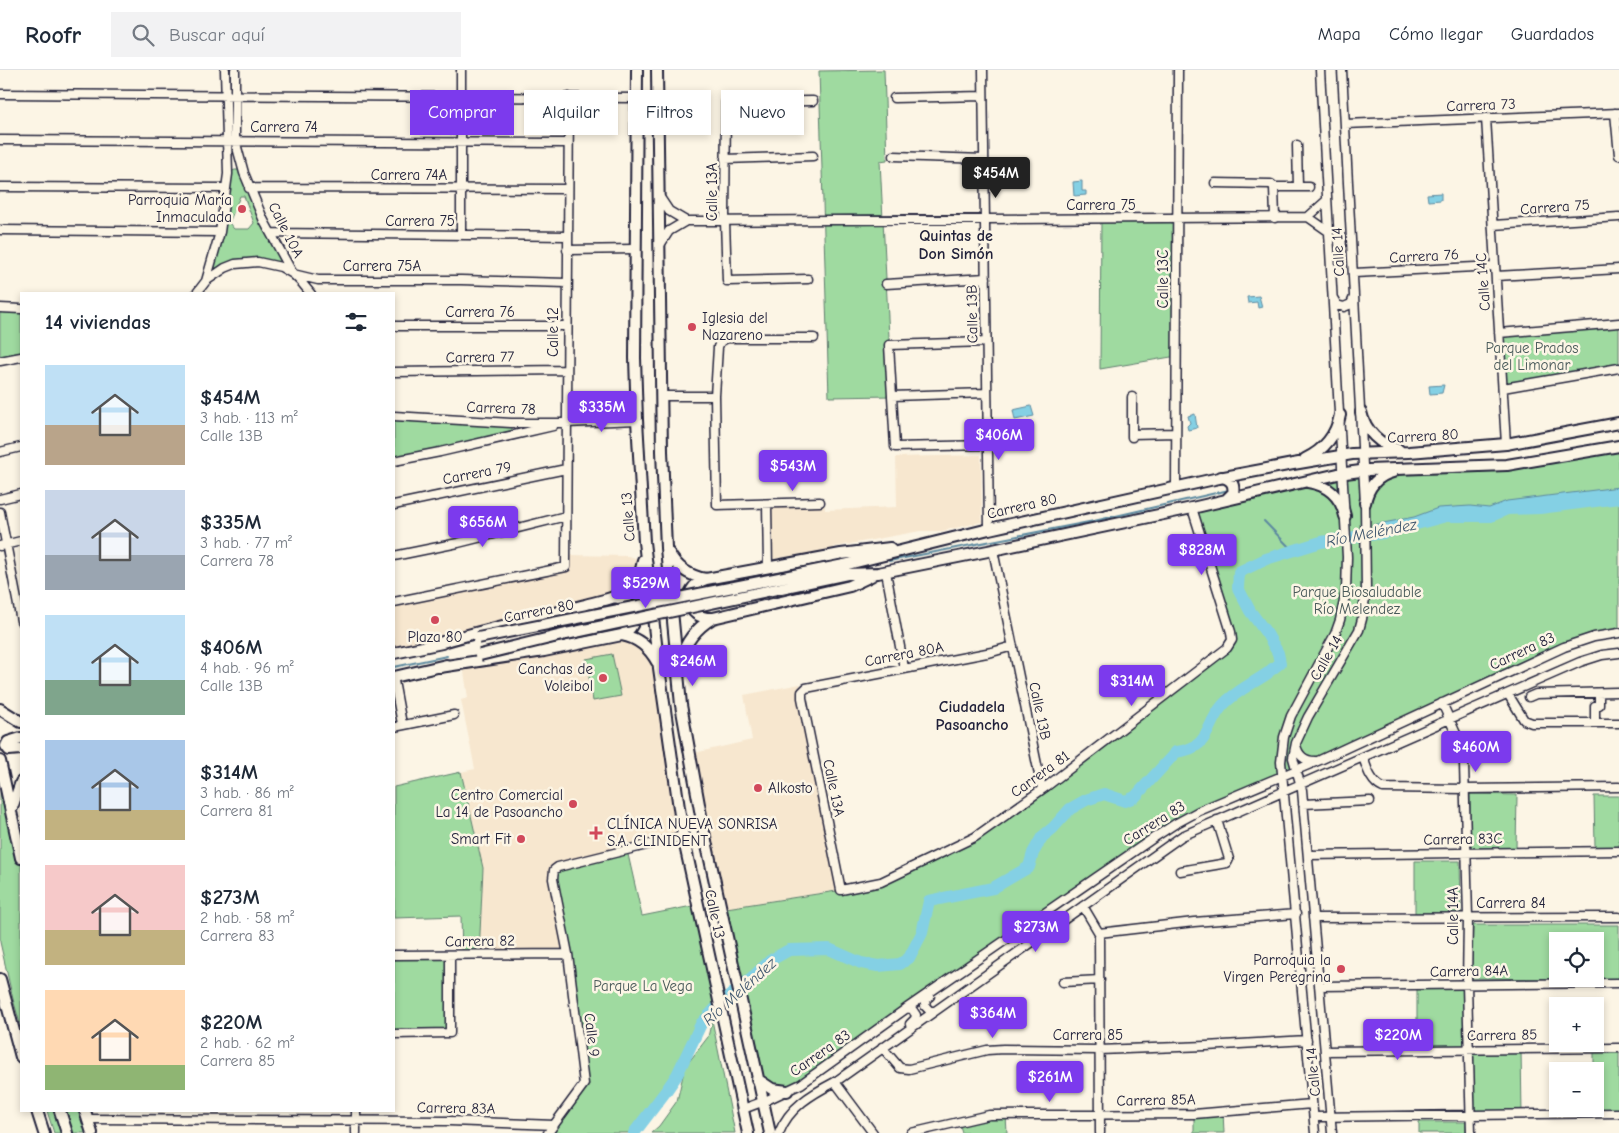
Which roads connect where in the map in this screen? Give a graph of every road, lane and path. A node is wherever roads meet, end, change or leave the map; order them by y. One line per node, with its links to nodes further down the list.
1 (224, 70): 13 (street)
2 (236, 70): 14 (street, Calle 10A)
3 (461, 70): 10 (street)
4 (637, 70): 11 (main road, Calle 13)
5 (657, 70): 47 (main road, Calle 13)
6 (983, 70): 15 (street, Calle 13B)
7 (1178, 70): 51 (street, Calle 13C)
8 (1320, 70): 48 (street, Calle 14)
9 (1342, 70): 21 (street, Calle 14)
10 (461, 90)
11 (637, 90)
12 (0, 94): 13 (street)
13 (225, 95): 14 (street); 26 (street)
14 (235, 95): 16 (street); 27 (street, Calle 10A)
15 (984, 96): 17 (street); 35 (street, Calle 13B)
16 (410, 97)
17 (894, 98)
18 (813, 101): 34 (street, Calle 13A)
19 (1617, 113): 20 (street, Carrera 73); 31 (street)
20 (1486, 118): 21 (street, Carrera 73); 56 (street, Calle 14C)
21 (1345, 124): 68 (street, Calle 14)
22 (461, 135): 28 (street)
23 (568, 135): 29 (street, Calle 12)
24 (637, 135): 63 (main road, Calle 13)
25 (0, 140): 26 (street, Carrera 74)
26 (227, 140): 27 (street, Carrera 74); 37 (street)
27 (236, 140): 28 (street, Carrera 74); 36 (street, Calle 10A)
28 (461, 142): 29 (street, Carrera 74); 45 (street)
29 (568, 143): 46 (street, Calle 12)
30 (1297, 145): 41 (street)
31 (1619, 155)
32 (813, 156): 34 (street)
33 (894, 156): 35 (street)
34 (725, 159): 54 (street, Calle 13A)
35 (984, 159): 53 (street, Calle 13B)
36 (244, 173): 37 (street); 44 (street, Calle 10A)
37 (228, 174): 43 (street)
38 (1215, 183): 40 (street)
39 (0, 187): 43 (street)
40 (1274, 187): 41 (street); 52 (street)
41 (1298, 187): 42 (street)
42 (1309, 187)
43 (226, 188): 59 (street)
44 (249, 188): 45 (street, Carrera 74A); 60 (street, Calle 10A)
45 (461, 188): 46 (street, Carrera 74A); 61 (street)
46 (568, 189): 62 (street, Calle 12)
47 (658, 194): 55 (street); 65 (main road, Calle 13)
48 (1327, 200): 50 (street); 58 (street, Calle 14)
49 (1619, 216): 56 (street, Carrera 75)
50 (1308, 217): 52 (street, Carrera 75); 58 (street)
51 (1177, 218): 52 (street, Carrera 75); 53 (street, Carrera 75); 105 (street, Calle 13C)
52 (1275, 218)
53 (985, 220): 54 (street, Carrera 75); 71 (street, Calle 13B)
54 (725, 221): 55 (street, Carrera 75); 72 (street, Calle 13A)
55 (686, 222): 65 (street)
56 (1493, 225): 66 (street, Calle 14C)
57 (0, 230): 59 (street)
58 (1328, 231): 79 (street, Calle 14)
59 (220, 232): 73 (street)
60 (272, 233): 61 (street, Carrera 75); 69 (street, Calle 10A)
61 (461, 235): 62 (street, Carrera 75)
62 (568, 236): 64 (street, Calle 12)
63 (635, 249): 64 (street); 102 (main road, Calle 13)
64 (567, 250): 74 (street, Calle 12)
65 (658, 251): 95 (main road, Calle 13)
66 (1495, 266): 68 (street, Carrera 76); 70 (street, Calle 14C)
67 (1619, 269): 70 (street)
68 (1354, 273): 78 (street, Calle 14)
69 (293, 274): 73 (street, Carrera 75A); 74 (street, Carrera 75A); 77 (street, Calle 10A)
70 (1496, 276): 85 (street, Calle 14C)
71 (986, 278): 75 (street); 87 (street, Calle 13B)
72 (808, 279)
73 (206, 281): 76 (street)
74 (567, 283): 84 (street, Calle 12)
75 (886, 284)
76 (198, 292)
77 (309, 292)
78 (1354, 295): 79 (street); 99 (street, Calle 14)
79 (1333, 296): 100 (street, Calle 14)
80 (0, 308): 81 (street)
81 (20, 309)
82 (1619, 322): 85 (street)
83 (395, 326): 84 (street, Carrera 76)
84 (567, 326): 91 (street, Calle 12)
85 (1500, 332): 93 (street, Calle 14C)
86 (814, 338): 96 (street)
87 (986, 342): 94 (street, Calle 13B); 97 (street)
88 (20, 357): 89 (street)
89 (0, 362)
90 (1619, 368): 93 (street)
91 (566, 370): 92 (street, Carrera 77); 103 (street, Calle 12)
92 (395, 372)
93 (1503, 388): 106 (street, Calle 14C)
94 (987, 393): 97 (street); 107 (street, Calle 13B)
95 (661, 396): 96 (street); 139 (main road, Calle 13)
96 (715, 396): 129 (street)
97 (892, 396): 107 (street)
98 (1132, 396): 105 (street)
99 (1361, 412): 111 (main road); 112 (street, Calle 14)
100 (1340, 415): 113 (street, Calle 14); 115 (main road)
101 (395, 416): 103 (street, Carrera 78)
102 (636, 420): 103 (street, Carrera 78); 136 (main road, Calle 13)
103 (566, 423): 114 (street); 116 (street, Calle 12)
104 (1619, 423): 106 (main road, Carrera 80)
105 (1176, 433): 122 (street, Calle 13C)
106 (1506, 444): 111 (main road, Carrera 80)
107 (988, 445): 134 (street, Calle 13B)
108 (1619, 446): 117 (main road, Carrera 80)
109 (20, 447): 110 (street)
110 (0, 452)
111 (1410, 452): 112 (main road, Carrera 80)
112 (1362, 454): 113 (main road, Carrera 80); 118 (street, Calle 14)
113 (1342, 455): 115 (main road, Carrera 80); 119 (street, Calle 14)
114 (395, 461)
115 (1292, 464): 120 (main road, Carrera 80)
116 (566, 470): 128 (street, Carrera 79); 132 (street, Calle 12)
117 (1401, 470): 118 (main road, Carrera 80); 127 (main road)
118 (1363, 471): 119 (main road, Carrera 80); 127 (street, Calle 14)
119 (1343, 473): 121 (main road, Carrera 80); 133 (street, Calle 14)
120 (1219, 478): 122 (main road, Carrera 80); 125 (main road)
121 (1297, 483): 125 (main road, Carrera 80); 133 (main road)
122 (1176, 487): 134 (main road, Carrera 80)
123 (20, 494): 124 (street)
124 (0, 499)
125 (1225, 500): 130 (main road, Carrera 80)
126 (820, 502): 129 (street)
127 (1365, 503): 179 (street, Calle 14)
128 (395, 504)
129 (768, 504): 142 (street)
130 (1192, 508): 140 (main road, Carrera 80); 190 (street, Carrera 81)
131 (0, 512): 138 (street)
132 (566, 516): 141 (street); 148 (street, Calle 12)
133 (1345, 516): 186 (street, Calle 14)
134 (989, 528): 137 (main road, Carrera 80)
135 (20, 541): 138 (street)
136 (644, 542): 147 (main road, Carrera 80); 158 (main road, Calle 13)
137 (938, 542): 142 (main road); 143 (main road, Carrera 80)
138 (3, 545): 146 (street)
139 (666, 548): 145 (main road); 160 (main road, Calle 13)
140 (993, 550): 144 (main road, Carrera 80); 154 (street, Calle 13B)
141 (395, 556)
142 (768, 568): 145 (main road)
143 (845, 570): 144 (main road, Carrera 80); 153 (main road, Carrera 80, bridge); 157 (main road, Carrera 80, bridge)
144 (882, 572): 150 (main road); 159 (street)
145 (706, 579): 150 (main road)
146 (18, 589): 149 (street)
147 (613, 597): 152 (main road); 153 (main road, Carrera 80)
148 (395, 602)
149 (20, 610)
150 (713, 618): 160 (main road)
151 (1619, 633): 168 (street, Carrera 83)
152 (622, 635): 157 (main road, Carrera 80); 158 (main road)
153 (436, 644): 155 (main road, Carrera 80)
154 (1013, 646): 159 (street, Carrera 80A); 190 (street, Calle 13B)
155 (395, 653)
156 (1619, 653): 166 (street, Carrera 83)
157 (440, 667): 161 (main road, Carrera 80)
158 (659, 668): 200 (main road, Calle 13)
159 (904, 668): 163 (street, Carrera 80A)
160 (679, 671): 235 (main road, Calle 13)
161 (395, 679)
162 (395, 691): 175 (street)
163 (802, 692): 207 (street, Calle 13A)
164 (1617, 692): 165 (street)
165 (1598, 693): 167 (street); 173 (street)
166 (1508, 694): 171 (street, Carrera 83); 173 (street)
167 (1529, 696)
168 (1442, 703): 171 (street, Calle 14A); 184 (street, Carrera 83)
169 (0, 709): 172 (main road)
170 (454, 715): 175 (street)
171 (1450, 719): 182 (street, Carrera 83); 191 (street, Calle 14A)
172 (20, 721)
173 (1595, 723): 174 (street)
174 (1619, 723)
175 (398, 726)
176 (20, 733): 177 (main road)
177 (0, 737)
178 (20, 738): 180 (main road)
179 (1296, 743): 184 (street); 185 (street, Calle 14)
180 (20, 749)
181 (20, 754): 183 (main road)
182 (1363, 757): 188 (street, Carrera 83); 191 (street)
183 (0, 759): 195 (main road)
184 (1315, 761): 185 (street, Carrera 83)
185 (1296, 770): 186 (street, Carrera 83); 188 (street, Calle 14)
186 (1283, 776): 192 (street, Calle 14); 196 (street, Carrera 83)
187 (20, 784): 195 (main road)
188 (1301, 785): 192 (street, Carrera 83); 194 (street, Calle 14)
189 (1619, 787): 191 (street)
190 (1042, 789): 207 (street, Carrera 81)
191 (1466, 789): 204 (street, Calle 14A)
192 (1284, 791): 197 (street, Carrera 83); 209 (street, Calle 14)
193 (1370, 801): 194 (street)
194 (1303, 804): 205 (street, Calle 14)
195 (12, 811): 203 (main road)
196 (1200, 811): 198 (street, Carrera 83); 199 (street)
197 (1218, 820): 199 (street, Carrera 83); 206 (street)
198 (1175, 824): 201 (street); 223 (street, Carrera 83)
199 (1205, 826): 201 (street, Carrera 83)
200 (683, 836): 214 (street, Calle 9); 242 (main road, Calle 13)
201 (1182, 836): 208 (street, Carrera 83)
202 (1619, 851): 204 (street, Carrera 83C)
203 (20, 853)
204 (1466, 853): 205 (street, Carrera 83C); 210 (street, Calle 14A)
205 (1308, 855): 212 (street, Calle 14)
206 (1180, 871)
207 (841, 890)
208 (1083, 906): 213 (street); 225 (street, Carrera 83)
209 (1296, 914): 213 (street); 228 (street, Calle 14)
210 (1468, 917): 211 (street, Carrera 84); 212 (street, Carrera 84); 221 (street, Calle 14A)
211 (1619, 917)
212 (1313, 918): 222 (street, Calle 14)
213 (1099, 933): 218 (street)
214 (568, 954): 216 (street, Carrera 82); 253 (street, Calle 9)
215 (395, 955): 216 (street, Carrera 82)
216 (450, 956): 227 (street)
217 (0, 979): 234 (main road)
218 (1100, 980): 219 (street); 232 (street)
219 (1062, 982)
220 (1619, 984): 221 (street, Carrera 84A)
221 (1467, 985): 222 (street, Carrera 84A); 231 (street, Calle 14A)
222 (1319, 986): 233 (street, Calle 14)
223 (937, 988): 224 (street, Carrera 83); 225 (street)
224 (906, 1008): 226 (street); 237 (street, Carrera 83)
225 (934, 1011): 226 (street, Carrera 83)
226 (904, 1031): 229 (street, Carrera 83)
227 (395, 1034)
228 (1307, 1040): 232 (street, Carrera 85); 241 (street, Calle 14)
229 (882, 1047): 232 (street, Carrera 85); 236 (street, Carrera 83)
230 (1619, 1048): 231 (street, Carrera 85)
231 (1470, 1049): 233 (street, Carrera 85); 251 (street, Calle 14A)
232 (1099, 1050): 247 (street)
233 (1326, 1051): 250 (street, Calle 14)
234 (20, 1053)
235 (757, 1079): 238 (main road); 240 (main road, Calle 13)
236 (835, 1082): 239 (street, Carrera 83); 262 (street)
237 (801, 1084): 238 (street, Carrera 83); 239 (street)
238 (787, 1091): 240 (street, Carrera 83)
239 (809, 1096): 261 (street, Carrera 83)
240 (762, 1102): 242 (street, Carrera 83); 260 (main road, Calle 13)
241 (1312, 1104): 247 (street, Carrera 85A); 249 (street, Calle 14)
242 (743, 1109): 259 (main road, Calle 13)
243 (38, 1112): 254 (main road)
244 (60, 1112): 255 (main road)
245 (356, 1112): 252 (street)
246 (1619, 1113): 251 (street)
247 (1100, 1114): 263 (street, Carrera 85A); 264 (street)
248 (86, 1115): 252 (street, Carrera 83A); 256 (main road)
249 (1314, 1116): 250 (street); 265 (street, Calle 14)
250 (1331, 1116): 251 (street); 266 (street, Calle 14)
251 (1470, 1116): 267 (street, Calle 14A)
252 (356, 1121): 253 (street, Carrera 83A); 257 (street)
253 (554, 1125): 258 (street, Calle 9)
254 (44, 1133)
255 (67, 1133)
256 (92, 1133)
257 (356, 1133)
258 (548, 1133)
259 (748, 1133)
260 (770, 1133)
261 (780, 1133)
262 (874, 1133)
263 (911, 1133)
264 (1100, 1133)
265 (1315, 1133)
266 (1332, 1133)
267 (1471, 1133)

